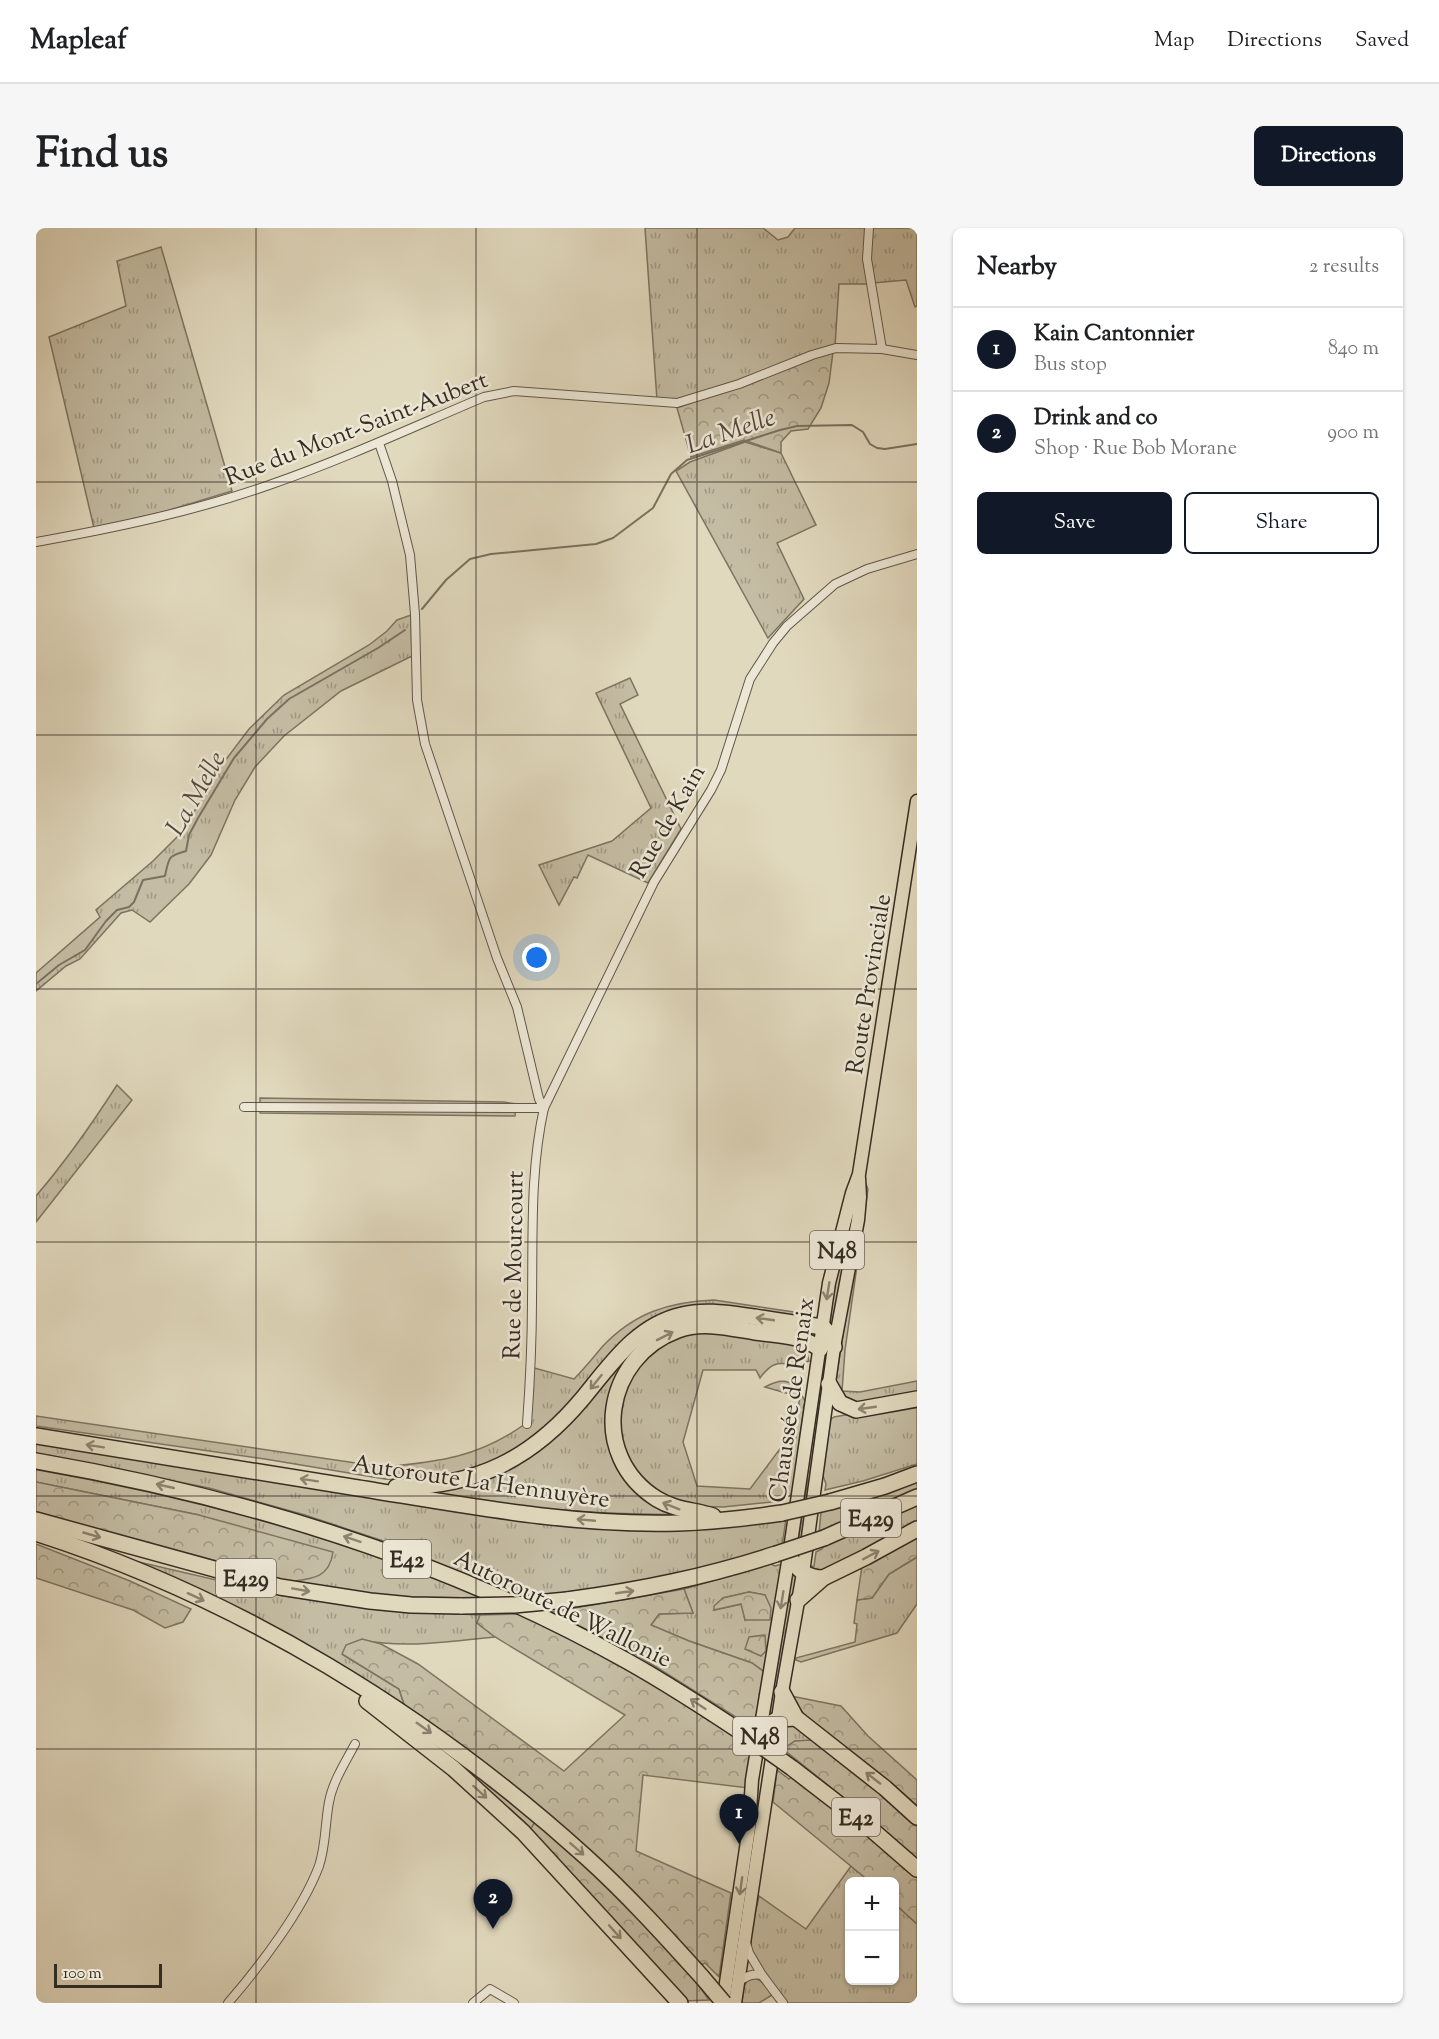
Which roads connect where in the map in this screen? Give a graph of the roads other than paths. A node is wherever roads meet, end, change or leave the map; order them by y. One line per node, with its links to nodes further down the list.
1 (869, 228): 2 (street)
2 (882, 349): 3 (street, Rue du Mont-Saint-Aubert); 4 (street, Rue du Mont-Saint-Aubert)
3 (917, 355)
4 (379, 443): 5 (street, Rue du Mont-Saint-Aubert); 9 (street)
5 (36, 542)
6 (917, 554): 9 (street, Rue de Kain)
7 (917, 801): 10 (main road, Route Provinciale / N48)
8 (244, 1107): 9 (street)
9 (543, 1108): 15 (street, Rue de Mourcourt)
10 (859, 1174): 11 (main road, Chaussée de Renaix / N48, one-way to 11); 12 (main road, Chaussée de Renaix / N48)
11 (823, 1327): 12 (highway); 19 (highway, one-way to 19)
12 (827, 1348): 13 (main road, Chaussée de Renaix / N48); 22 (highway, one-way to 12); 25 (main road, Chaussée de Renaix / N48)
13 (829, 1384): 14 (highway, one-way to 13); 26 (main road, Chaussée de Renaix / N48)
14 (917, 1399)
15 (528, 1424)
16 (36, 1436): 19 (highway, Autoroute La Hennuyère / E429, one-way to 16)
17 (36, 1461): 33 (highway, Autoroute de Wallonie / E42, one-way to 17)
18 (917, 1474): 22 (highway, Autoroute La Hennuyère / E429, bridge)
19 (366, 1490): 22 (highway, Autoroute La Hennuyère / E429, one-way to 19)
20 (917, 1497): 25 (highway, E429, bridge)
21 (36, 1520): 25 (highway, E429, one-way to 25, bridge)
22 (728, 1520)
23 (917, 1529): 27 (highway, one-way to 23)
24 (36, 1533): 29 (highway, one-way to 29)
25 (782, 1555): 26 (highway); 33 (main road, Chaussée de Renaix / N48, one-way to 33)
26 (803, 1573): 27 (highway); 28 (main road, Chaussée de Renaix / N48)
27 (823, 1578): 28 (highway)
28 (798, 1600): 30 (main road, Chaussée de Renaix / N48)
29 (322, 1662): 43 (highway, one-way to 43); 44 (highway, one-way to 44, bridge)
30 (782, 1692): 31 (highway); 32 (main road, Chaussée de Renaix / N48)
31 (796, 1718): 32 (highway); 35 (highway, one-way to 31)
32 (778, 1719): 33 (highway); 37 (main road, Chaussée de Renaix / N48)
33 (754, 1733): 36 (highway, Autoroute de Wallonie / E42, bridge); 44 (main road, Chaussée de Renaix / N48, one-way to 44)
34 (355, 1744): 40 (street)
35 (917, 1817)
36 (917, 1869)
37 (745, 1938): 38 (street); 39 (main road, Chaussée de Renaix / N48)
38 (762, 1975): 39 (street); 46 (street)
39 (738, 1982): 45 (main road, Chaussée de Renaix / N48)
40 (228, 2003)
41 (473, 2003): 42 (street)
42 (514, 2003)
43 (680, 2003)
44 (724, 2003)
45 (735, 2003)
46 (783, 2003)

